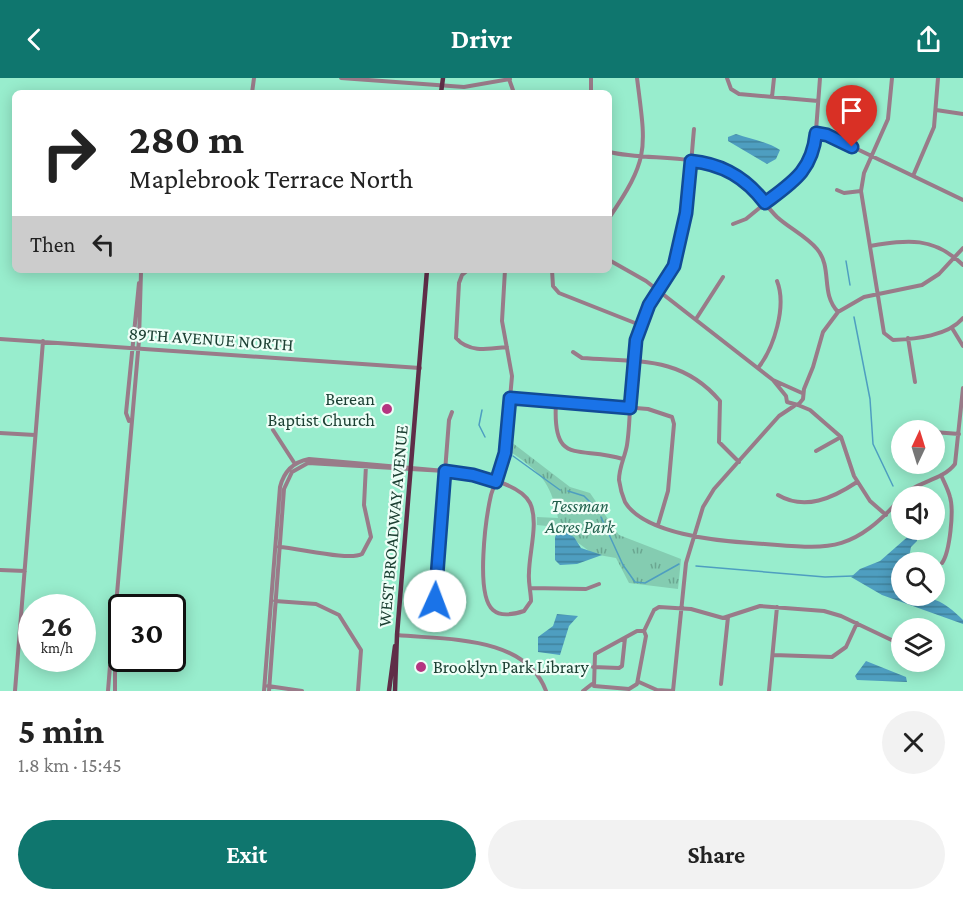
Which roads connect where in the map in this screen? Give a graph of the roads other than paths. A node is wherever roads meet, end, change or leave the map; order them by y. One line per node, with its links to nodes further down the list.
1 (340, 78): 10 (street)
2 (443, 78): 10 (main road)
3 (637, 78): 20 (street)
4 (727, 78): 12 (street)
5 (774, 78): 12 (street)
6 (820, 78): 13 (street)
7 (892, 78): 19 (street)
8 (938, 78): 14 (street)
9 (509, 79): 10 (street)
10 (442, 86): 11 (main road)
11 (441, 90)
12 (772, 97): 13 (street)
13 (818, 101): 17 (street)
14 (936, 110): 15 (street); 22 (street)
15 (963, 114)
16 (694, 129): 21 (street)
17 (816, 133): 19 (street); 26 (street)
18 (612, 152): 20 (street)
19 (872, 156): 22 (street); 24 (street)
20 (642, 157): 21 (street); 27 (street)
21 (691, 161): 26 (street); 42 (street)
22 (913, 176): 25 (street)
23 (837, 190): 24 (street)
24 (861, 191): 29 (street)
25 (963, 200)
26 (765, 203): 28 (street); 44 (street)
27 (612, 214)
28 (733, 225)
29 (870, 246): 31 (street); 43 (street)
30 (963, 248): 31 (street)
31 (955, 257): 33 (street); 43 (street)
32 (612, 262): 42 (street)
33 (963, 265)
34 (141, 273): 53 (street)
35 (141, 273): 54 (street)
36 (427, 273): 58 (main road, WEST BROADWAY AVENUE)
37 (465, 273): 55 (street)
38 (505, 273): 55 (street)
39 (552, 273): 47 (street)
40 (723, 277): 46 (street)
41 (777, 281): 59 (street)
42 (659, 291): 46 (street); 47 (street)
43 (877, 294): 44 (street); 50 (street)
44 (838, 312): 60 (street)
45 (963, 318): 48 (street)
46 (696, 319): 59 (street)
47 (640, 325): 57 (street)
48 (952, 328): 50 (street); 52 (street)
49 (0, 339): 51 (street, 89TH AVENUE NORTH)
50 (908, 339): 62 (street)
51 (43, 342): 53 (street, 89TH AVENUE NORTH); 80 (street)
52 (963, 346)
53 (132, 347): 54 (street, 89TH AVENUE NORTH); 75 (street)
54 (138, 347): 58 (street, 89TH AVENUE NORTH); 75 (street)
55 (507, 347): 68 (street)
56 (573, 352): 57 (street)
57 (633, 362): 71 (street); 84 (street)
58 (420, 368): 87 (main road, WEST BROADWAY AVENUE)
59 (758, 368): 61 (street)
60 (809, 377): 63 (street); 66 (street)
61 (773, 380): 65 (street); 67 (street)
62 (915, 382)
63 (797, 388): 65 (street); 66 (street)
64 (963, 388): 79 (street)
65 (791, 389): 67 (street)
66 (803, 396): 70 (street); 72 (street)
67 (786, 397): 70 (street); 74 (street)
68 (510, 398): 69 (street); 90 (street)
69 (556, 402): 71 (street); 83 (street)
70 (796, 405): 72 (street); 74 (street)
71 (630, 408): 83 (street); 96 (street)
72 (810, 410): 81 (street)
73 (452, 411): 88 (street)
74 (779, 416): 84 (street)
75 (130, 422): 104 (street)
76 (273, 430): 86 (street)
77 (0, 433): 80 (street)
78 (945, 433): 79 (street)
79 (959, 434): 89 (street)
80 (35, 435): 101 (street)
81 (840, 437): 82 (street); 91 (street)
82 (816, 451)
83 (623, 459): 96 (street)
84 (739, 462): 97 (street)
85 (366, 465): 86 (street); 87 (street); 98 (street)
86 (296, 466): 98 (street)
87 (411, 468): 88 (street); 112 (main road, WEST BROADWAY AVENUE)
88 (445, 471): 90 (street); 106 (street)
89 (941, 475): 92 (street); 99 (street)
90 (496, 482): 103 (street); 103 (street)
91 (857, 482): 93 (street); 95 (street)
92 (914, 486)
93 (778, 495)
94 (891, 509): 95 (street)
95 (886, 515): 97 (street)
96 (658, 525): 97 (street)
97 (694, 536): 108 (street)
98 (277, 547): 105 (street)
99 (945, 558)
100 (0, 570): 101 (street)
101 (25, 571): 123 (street)
102 (599, 584): 103 (street)
103 (530, 588)
104 (119, 594)
105 (273, 601): 122 (street); 127 (street)
106 (435, 601)
107 (777, 607): 109 (street); 110 (street); 115 (street)
108 (682, 609): 109 (street); 111 (street); 132 (street)
109 (728, 617): 121 (street)
110 (856, 623): 114 (street); 115 (street)
111 (644, 631): 113 (street); 119 (street)
112 (397, 638): 128 (main road, WEST BROADWAY AVENUE); 129 (main road, WEST BROADWAY AVENUE); 130 (street)
113 (625, 638): 116 (street); 116 (street)
114 (891, 640)
115 (773, 655): 133 (street)
116 (593, 667): 120 (street)
117 (110, 672): 124 (street)
118 (116, 672): 125 (street)
119 (639, 682): 120 (street); 132 (street)
120 (592, 684): 131 (street)
121 (721, 684)
122 (267, 688): 126 (street)
123 (15, 691)
124 (108, 691)
125 (115, 691)
126 (302, 691)
127 (358, 691)
128 (389, 691)
129 (395, 691)
130 (546, 691)
131 (583, 691)
132 (673, 691)
133 (769, 691)

